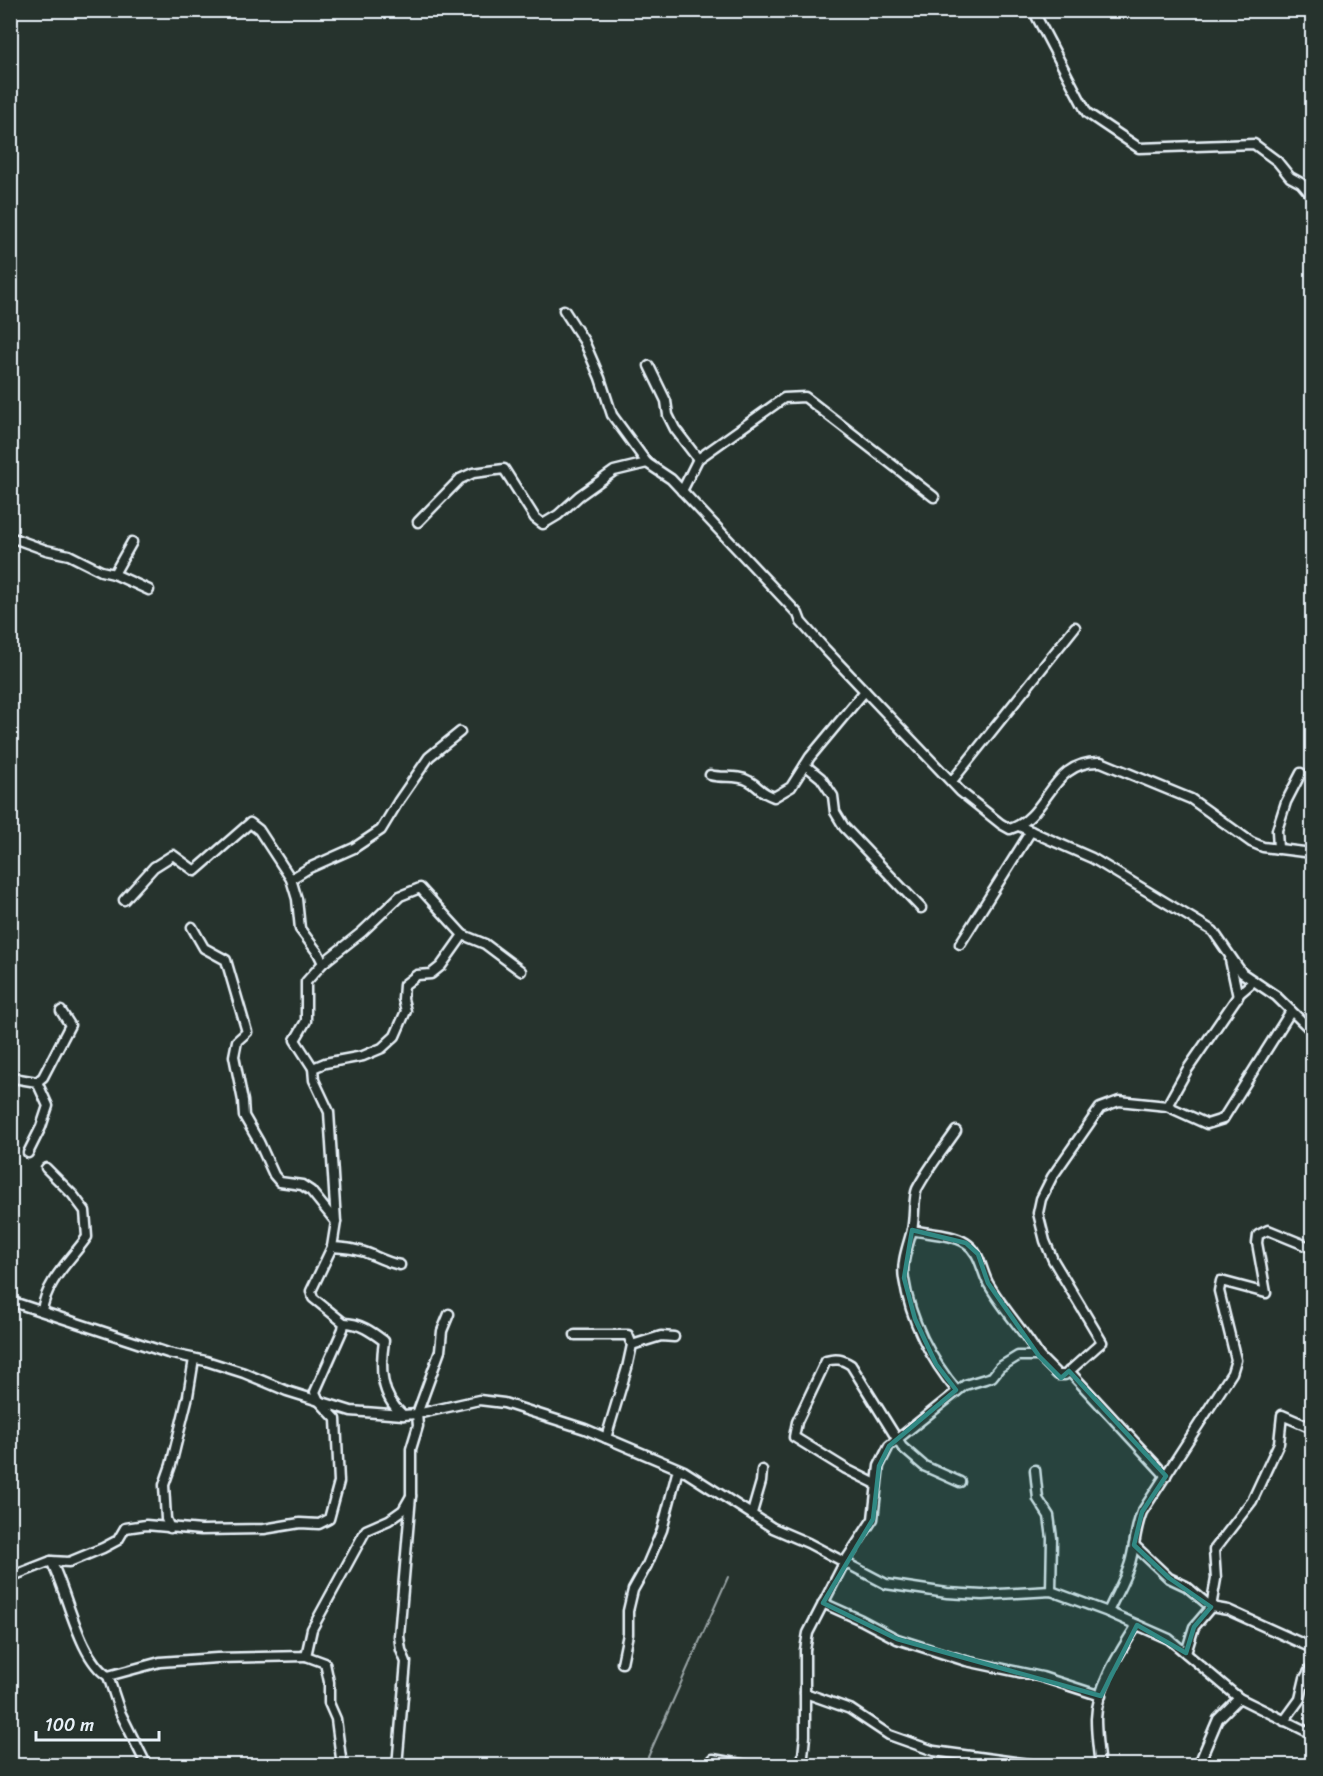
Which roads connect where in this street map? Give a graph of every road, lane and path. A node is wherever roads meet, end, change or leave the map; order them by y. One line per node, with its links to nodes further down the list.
1 (1033, 10): 2 (street)
2 (1312, 196)
3 (564, 310): 6 (street)
4 (649, 366): 5 (street)
5 (698, 459): 7 (street); 8 (street)
6 (647, 463): 7 (street); 9 (street)
7 (682, 491): 15 (street)
8 (934, 497)
9 (418, 522)
10 (10, 537): 12 (street)
11 (132, 542): 12 (street)
12 (114, 574): 13 (street)
13 (149, 590)
14 (1075, 627): 20 (street)
15 (865, 691): 17 (street); 20 (street)
16 (460, 732): 25 (street)
17 (805, 765): 19 (street); 27 (street)
18 (1301, 773): 23 (street)
19 (710, 775)
20 (952, 781): 21 (street)
21 (1019, 826): 22 (street); 23 (street)
22 (1031, 831): 30 (street); 31 (street)
23 (1278, 849): 24 (street)
24 (1312, 853)
25 (291, 879): 26 (street); 32 (street)
26 (124, 900)
27 (921, 908)
28 (192, 927): 46 (street)
29 (462, 935): 32 (street); 33 (street); 39 (street)
30 (960, 944)
31 (1229, 954): 34 (street); 35 (street)
32 (323, 963): 39 (street)
33 (521, 971)
34 (1254, 981): 35 (street); 37 (street)
35 (1238, 997): 42 (street)
36 (61, 1011): 41 (street)
37 (1292, 1011): 38 (street); 42 (street)
38 (1312, 1031)
39 (313, 1068): 46 (street)
40 (10, 1076): 41 (street)
41 (37, 1082): 44 (street)
42 (1167, 1106): 60 (street)
43 (957, 1131): 47 (street)
44 (28, 1153)
45 (46, 1168): 52 (street)
46 (336, 1222): 48 (street)
47 (912, 1230): 58 (street); 61 (street)
48 (332, 1246): 50 (street); 54 (street)
49 (1312, 1248): 71 (street)
50 (400, 1265)
51 (10, 1301): 52 (street)
52 (42, 1311): 59 (street)
53 (448, 1314): 63 (street)
54 (344, 1323): 62 (street); 64 (street)
55 (575, 1335): 57 (street)
56 (674, 1337): 57 (street)
57 (632, 1345): 66 (street)
58 (1039, 1356): 60 (street); 61 (street)
59 (194, 1359): 62 (street); 76 (street)
60 (1069, 1371): 71 (street)
61 (957, 1391): 67 (street)
62 (318, 1401): 64 (street); 76 (street)
63 (417, 1414): 64 (street); 66 (street); 74 (street)
64 (403, 1415)
65 (1312, 1428): 83 (street)
66 (606, 1438): 68 (street)
67 (896, 1439): 72 (street); 73 (street); 73 (street)
68 (678, 1469): 75 (street); 89 (street)
69 (762, 1470): 75 (street)
70 (1035, 1470): 81 (street)
71 (1166, 1476): 77 (street)
72 (960, 1482)
73 (876, 1484): 79 (street)
74 (411, 1496): 88 (street); 100 (street)
75 (752, 1513): 79 (street)
76 (170, 1528): 78 (street)
77 (1134, 1545): 83 (street); 84 (street)
78 (51, 1561): 80 (street); 91 (street)
79 (844, 1563): 81 (street); 82 (street)
80 (10, 1577)
81 (1051, 1591): 84 (street)
82 (823, 1603): 92 (street); 93 (street)
83 (1211, 1607): 86 (street); 87 (street)
84 (1108, 1612): 85 (street)
85 (1137, 1625): 87 (street); 93 (street)
86 (1312, 1648)
87 (1186, 1653): 94 (street)
88 (306, 1656): 91 (street); 99 (street)
89 (622, 1663)
90 (1312, 1666): 95 (street)
91 (108, 1676): 98 (street)
92 (805, 1694): 102 (street); 103 (street)
93 (1101, 1696): 104 (street)
94 (1239, 1698): 95 (street); 105 (street)
95 (1284, 1721): 96 (street)
96 (1312, 1734)
97 (712, 1760): 101 (street)
98 (147, 1766)
99 (342, 1766)
100 (397, 1766)
101 (752, 1766)
102 (802, 1766)
103 (1044, 1766)
104 (1100, 1766)
105 (1198, 1766)

